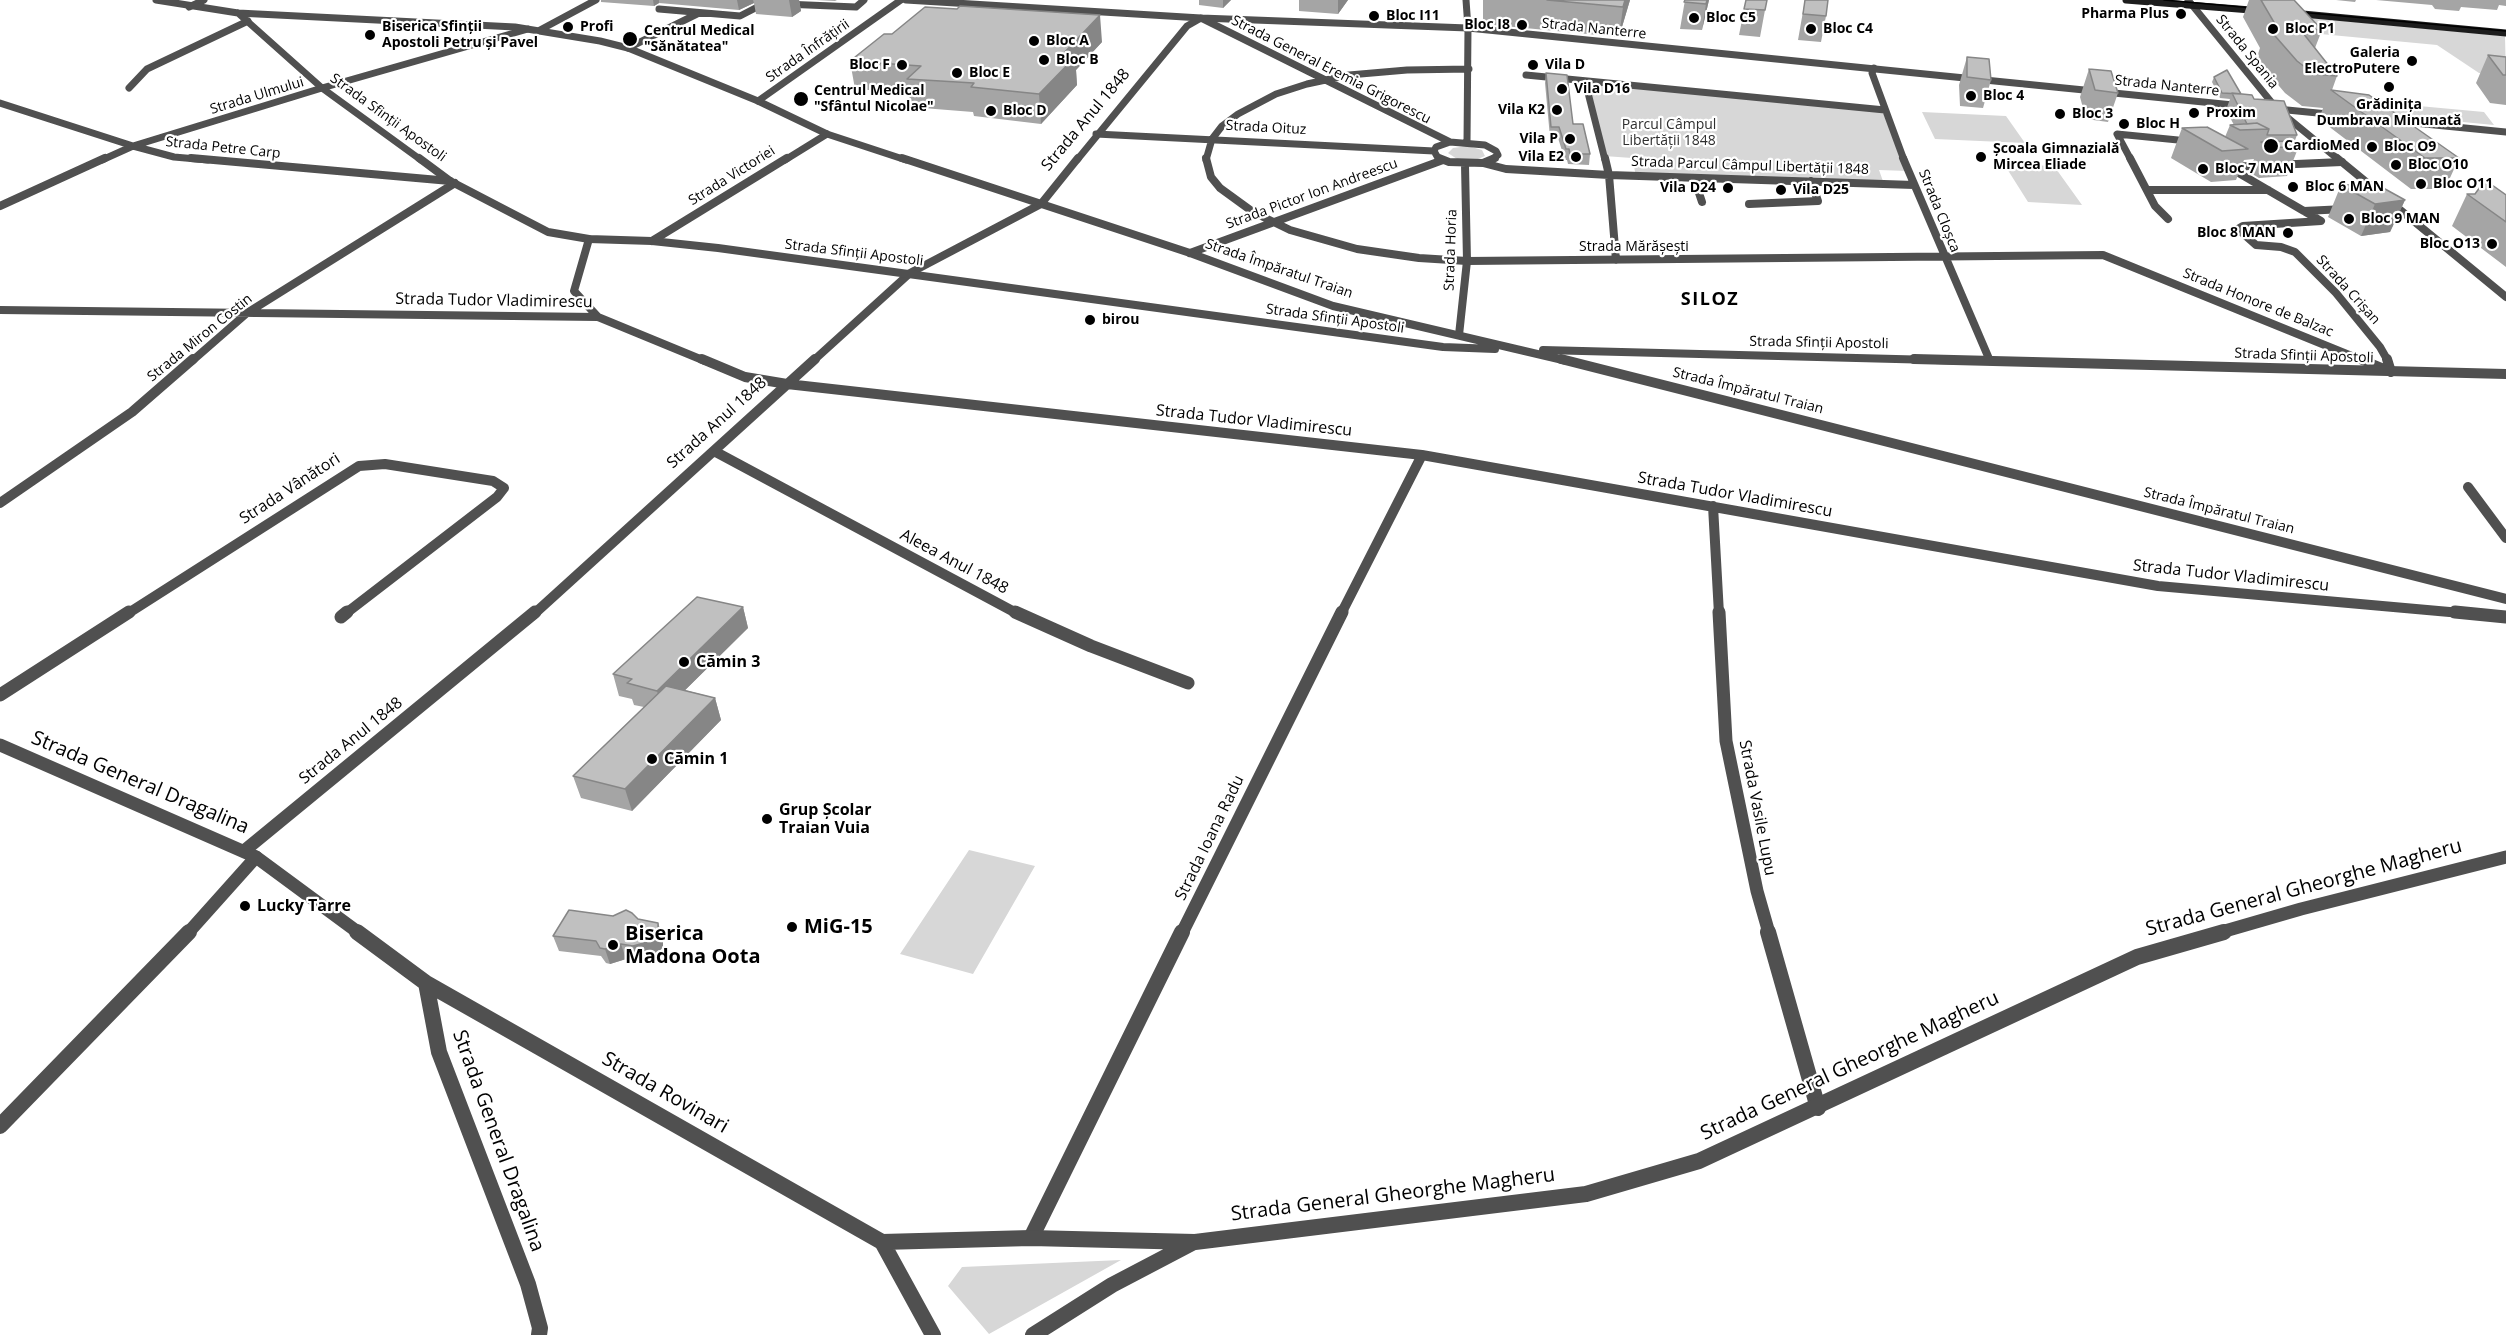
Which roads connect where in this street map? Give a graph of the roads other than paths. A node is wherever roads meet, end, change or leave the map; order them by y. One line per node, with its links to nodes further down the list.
1 (156, 0): 12 (street, Strada Împăratul Traian)
2 (204, 0): 12 (street)
3 (596, 0): 23 (street)
4 (864, 0): 9 (street)
5 (901, 0): 33 (street, Strada Înfrățirii)
6 (906, 0): 18 (street, Strada Nanterre)
7 (1466, 0): 21 (street)
8 (2126, 0): 10 (main road)
9 (770, 1): 17 (street)
10 (2189, 2): 14 (main road); 37 (street, Strada Spania)
11 (2293, 6): 20 (main road)
12 (189, 7): 15 (street, Strada Împăratul Traian)
13 (659, 9): 17 (street)
14 (2266, 11)
15 (238, 13): 19 (street, Strada Sfinții Apostoli); 22 (street, Strada Împăratul Traian)
16 (2288, 13): 24 (main road)
17 (698, 14): 25 (street)
18 (1201, 18): 21 (street, Strada Nanterre); 29 (street, Strada General Eremia Grigorescu); 43 (street, Strada Anul 1848)
19 (248, 21): 31 (street); 32 (street, Strada Sfinții Apostoli)
20 (2506, 26)
21 (1468, 28): 26 (street, Strada Nanterre); 27 (street)
22 (528, 29): 23 (street, Strada Împăratul Traian); 32 (street, Strada Ulmului)
23 (540, 30): 25 (street, Strada Împăratul Traian)
24 (2506, 33)
25 (628, 48): 33 (street, Strada Împăratul Traian)
26 (1874, 68): 35 (street, Strada Nanterre); 38 (street, Strada Cloșca)
27 (1468, 69): 29 (street); 45 (street)
28 (1526, 75): 30 (street)
29 (1323, 80): 44 (street); 46 (street, Strada General Eremia Grigorescu)
30 (1585, 81): 38 (street); 56 (street, Strada Parcul Câmpul Libertății 1848)
31 (129, 88)
32 (322, 88): 47 (street, Strada Ulmului); 58 (street, Strada Sfinții Apostoli)
33 (759, 101): 42 (street, Strada Împăratul Traian)
34 (0, 103): 47 (street, Strada Petre Carp)
35 (2246, 106)
36 (2266, 108): 37 (street)
37 (2277, 109): 39 (street); 52 (street, Strada Spania)
38 (1885, 110): 60 (street, Strada Cloșca)
39 (2346, 116)
40 (2382, 120): 41 (street)
41 (2506, 132)
42 (827, 134): 64 (street, Strada Împăratul Traian); 74 (street, Strada Victoriei)
43 (1096, 134): 44 (street, Strada Oituz); 64 (street, Strada Anul 1848)
44 (1212, 139): 48 (street, Strada Oituz); 72 (street, Strada Mărășești)
45 (1467, 141): 46 (street); 53 (street)
46 (1450, 142): 48 (street)
47 (133, 146): 58 (street, Strada Petre Carp); 66 (street, Strada Ulmului)
48 (1434, 151): 50 (street)
49 (2198, 151): 61 (street)
50 (1443, 160): 54 (street); 72 (street, Strada Pictor Ion Andreescu)
51 (2217, 161): 55 (street, Strada Crișan)
52 (2342, 162): 55 (street); 69 (street, Strada Spania)
53 (1483, 163): 54 (street); 56 (street)
54 (1465, 165): 79 (street, Strada Horia)
55 (2227, 167): 62 (street, Strada Crișan)
56 (1610, 175): 57 (street, Strada Parcul Câmpul Libertății 1848); 78 (street)
57 (1694, 178): 59 (street, Strada Parcul Câmpul Libertății 1848); 63 (street)
58 (453, 182): 73 (street, Strada Sfinții Apostoli); 83 (street, Strada Miron Costin)
59 (1810, 182): 60 (street, Strada Parcul Câmpul Libertății 1848); 65 (street)
60 (1914, 185): 76 (street, Strada Cloșca)
61 (2147, 190): 62 (street); 71 (street)
62 (2269, 190): 70 (street, Strada Crișan)
63 (1702, 202)
64 (1041, 204): 75 (street, Strada Împăratul Traian); 80 (street, Strada Anul 1848)
65 (1749, 204)
66 (0, 206)
67 (2351, 208): 70 (street)
68 (2382, 209): 69 (street)
69 (2400, 209): 81 (street, Strada Spania)
70 (2304, 211): 88 (street, Strada Crișan)
71 (2168, 219)
72 (1274, 222): 75 (street, Strada Pictor Ion Andreescu); 79 (street, Strada Mărășești)
73 (589, 239): 74 (street, Strada Sfinții Apostoli); 84 (street)
74 (652, 242): 80 (street, Strada Sfinții Apostoli)
75 (1190, 253): 85 (street, Strada Împăratul Traian)
76 (1944, 258): 77 (street, Strada Mărășești); 78 (street, Strada Mărășești); 87 (street, Strada Cloșca)
77 (2115, 258): 88 (street, Strada Honore de Balzac)
78 (1616, 260): 79 (street, Strada Mărășești)
79 (1467, 261): 85 (street, Strada Horia)
80 (910, 273): 86 (street, Strada Sfinții Apostoli); 90 (street, Strada Anul 1848)
81 (2506, 297)
82 (0, 310): 83 (street, Strada Tudor Vladimirescu)
83 (247, 313): 84 (street, Strada Tudor Vladimirescu); 94 (street, Strada Miron Costin)
84 (598, 317): 90 (street, Strada Tudor Vladimirescu)
85 (1459, 335): 86 (street, Strada Împăratul Traian)
86 (1521, 350): 87 (street, Strada Sfinții Apostoli); 97 (street, Strada Împăratul Traian)
87 (1990, 361): 88 (street, Strada Sfinții Apostoli)
88 (2391, 372): 89 (street, Strada Sfinții Apostoli)
89 (2506, 374)
90 (787, 384): 91 (street, Strada Anul 1848); 92 (street, Strada Tudor Vladimirescu)
91 (714, 451): 100 (street, Aleea Anul 1848); 103 (street, Strada Anul 1848)
92 (1422, 455): 95 (street, Strada Tudor Vladimirescu); 108 (street, Strada Ioana Radu)
93 (2468, 487): 96 (street)
94 (0, 503)
95 (1713, 506): 99 (street, Strada Tudor Vladimirescu); 106 (street, Strada Vasile Lupu)
96 (2506, 538)
97 (2506, 599)
98 (341, 617): 101 (street, Strada Vânători)
99 (2506, 617)
100 (1188, 683)
101 (0, 695)
102 (0, 745): 103 (street, Strada General Dragalina)
103 (250, 854): 105 (street, Strada General Dragalina); 107 (street, Strada Anul 1848)
104 (2506, 856): 106 (street, Strada General Gheorghe Magheru)
105 (426, 983): 109 (street, Strada Rovinari); 111 (street, Strada General Dragalina)
106 (1818, 1108): 110 (street, Strada General Gheorghe Magheru)
107 (0, 1126)
108 (1031, 1238): 109 (street); 110 (street, Strada General Gheorghe Magheru)
109 (882, 1242): 112 (street)
110 (1195, 1242): 113 (street, Strada General Gheorghe Magheru)
111 (539, 1335)
112 (933, 1335)
113 (1033, 1335)

